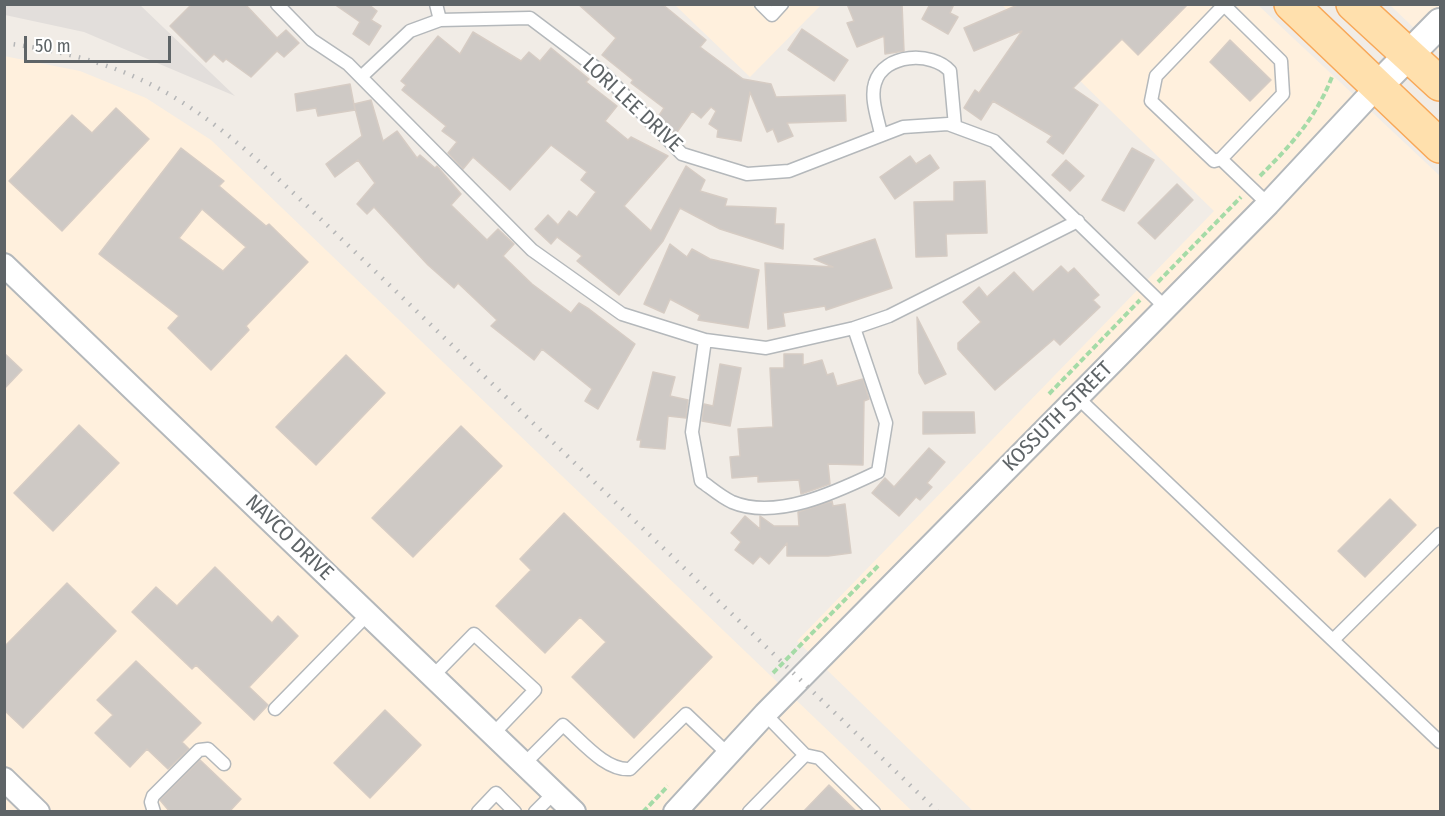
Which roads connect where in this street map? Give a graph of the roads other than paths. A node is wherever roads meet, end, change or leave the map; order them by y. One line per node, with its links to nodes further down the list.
1 (277, 4): 13 (lane)
2 (436, 4): 10 (lane)
3 (533, 4): 9 (lane)
4 (761, 4): 5 (lane)
5 (782, 4)
6 (1291, 4): 15 (main road)
7 (1353, 4): 12 (main road)
8 (1224, 5): 19 (lane); 19 (lane)
9 (530, 18): 10 (lane); 17 (lane, LORI LEE DRIVE)
10 (440, 20): 13 (lane)
11 (1440, 23): 12 (street, KOSSUTH STREET)
12 (1409, 55): 14 (main road); 15 (street, KOSSUTH STREET)
13 (361, 77): 25 (lane)
14 (1440, 84)
15 (1377, 87): 18 (main road); 20 (street, KOSSUTH STREET)
16 (955, 126): 17 (lane, LORI LEE DRIVE); 17 (lane); 21 (lane, LORI LEE DRIVE)
17 (881, 134)
18 (1440, 146)
19 (1221, 159): 20 (lane)
20 (1268, 204): 23 (street, KOSSUTH STREET)
21 (1078, 221): 23 (lane, LORI LEE DRIVE); 24 (lane)
22 (4, 265): 28 (street, NAVCO DRIVE)
23 (1165, 307): 26 (street, KOSSUTH STREET)
24 (854, 328): 25 (lane); 25 (lane)
25 (705, 340)
26 (1078, 398): 29 (lane); 32 (street, KOSSUTH STREET)
27 (1440, 534): 29 (lane)
28 (368, 614): 30 (street, NAVCO DRIVE); 31 (lane)
29 (1333, 640): 34 (lane)
30 (433, 676): 33 (street, NAVCO DRIVE); 33 (lane)
31 (275, 709)
32 (765, 714): 35 (street, KOSSUTH STREET); 36 (lane)
33 (493, 734): 38 (street, NAVCO DRIVE)
34 (1440, 742)
35 (728, 754): 38 (lane); 42 (street, KOSSUTH STREET)
36 (805, 755): 48 (lane); 49 (lane)
37 (224, 764): 43 (lane)
38 (524, 764): 40 (street, NAVCO DRIVE)
39 (4, 779): 41 (street)
40 (554, 793): 46 (lane); 47 (street, NAVCO DRIVE)
41 (35, 810)
42 (680, 810)
43 (154, 812)
44 (478, 812): 45 (lane)
45 (515, 812)
46 (535, 812)
47 (574, 812)
48 (749, 812)
49 (874, 812)

